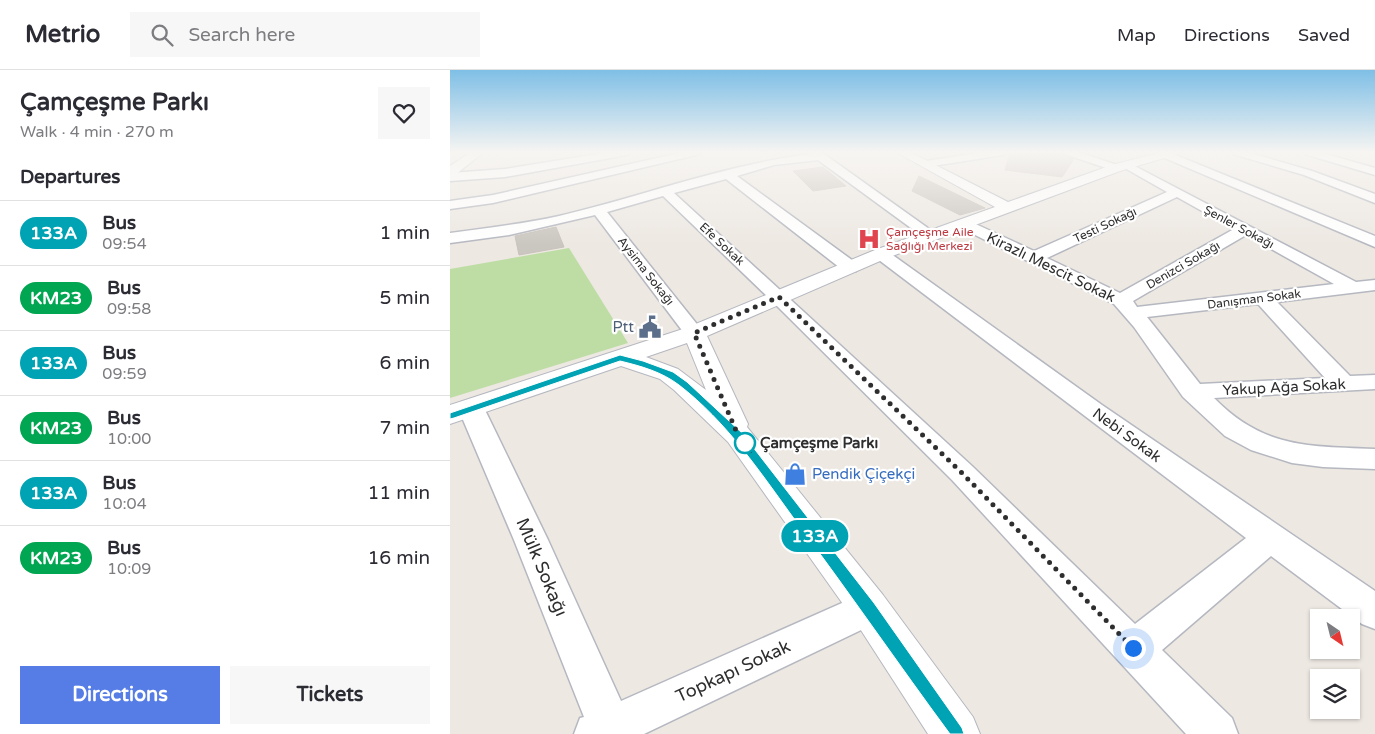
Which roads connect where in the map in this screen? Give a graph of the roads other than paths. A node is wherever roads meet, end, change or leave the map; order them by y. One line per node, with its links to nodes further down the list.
1 (500, 183): 18 (street)
2 (562, 183): 18 (street)
3 (694, 183): 14 (street)
4 (739, 183): 32 (street)
5 (857, 183): 27 (street)
6 (961, 183): 21 (street)
7 (1073, 183): 21 (street)
8 (1163, 183): 16 (street, Şenler Sokağı)
9 (1236, 183): 17 (street)
10 (1335, 183): 12 (street)
11 (1375, 185): 12 (street)
12 (1344, 186): 13 (street); 19 (street)
13 (1317, 188)
14 (665, 191): 22 (street); 35 (street, Efe Sokak)
15 (1290, 191): 17 (street)
16 (1176, 192): 26 (street, Şenler Sokağı); 31 (street, Testi Sokağı)
17 (1262, 194): 29 (street)
18 (493, 199): 20 (street); 24 (street)
19 (1375, 199)
20 (450, 205)
21 (1008, 208): 25 (street)
22 (598, 210): 24 (street); 38 (street, Aysima Sokağı)
23 (502, 218): 24 (street)
24 (483, 224): 28 (street)
25 (964, 224): 27 (street); 31 (street, Kirazlı Mescit Sokak)
26 (1244, 230): 34 (street, Şenler Sokağı); 37 (street, Denizci Sokağı)
27 (931, 236): 30 (street)
28 (450, 238)
29 (1375, 242)
30 (881, 254): 32 (street); 46 (street, Nebi Sokak)
31 (1033, 258): 37 (street, Kirazlı Mescit Sokak)
32 (850, 267): 35 (street)
33 (1375, 285): 34 (street, Danışman Sokak)
34 (1352, 288): 36 (street, Danışman Sokak)
35 (779, 297): 38 (street); 49 (street, Efe Sokak)
36 (1263, 298): 37 (street, Danışman Sokak); 41 (street)
37 (1127, 307): 42 (street, Kirazlı Mescit Sokak)
38 (694, 333): 39 (street); 44 (street)
39 (620, 358): 43 (street); 44 (street)
40 (1375, 382): 41 (street, Yakup Ağa Sokak)
41 (1344, 384): 42 (street, Yakup Ağa Sokak)
42 (1192, 392): 45 (street, Kirazlı Mescit Sokak)
43 (460, 412): 50 (street, Mülk Sokağı)
44 (738, 435): 47 (street)
45 (1375, 459)
46 (1270, 538): 48 (street, Nebi Sokak); 49 (street)
47 (869, 608): 50 (street, Topkapı Sokak); 51 (street)
48 (1375, 612)
49 (1133, 648): 52 (street, Efe Sokak)
50 (603, 731)
51 (956, 734)
52 (1216, 734)

